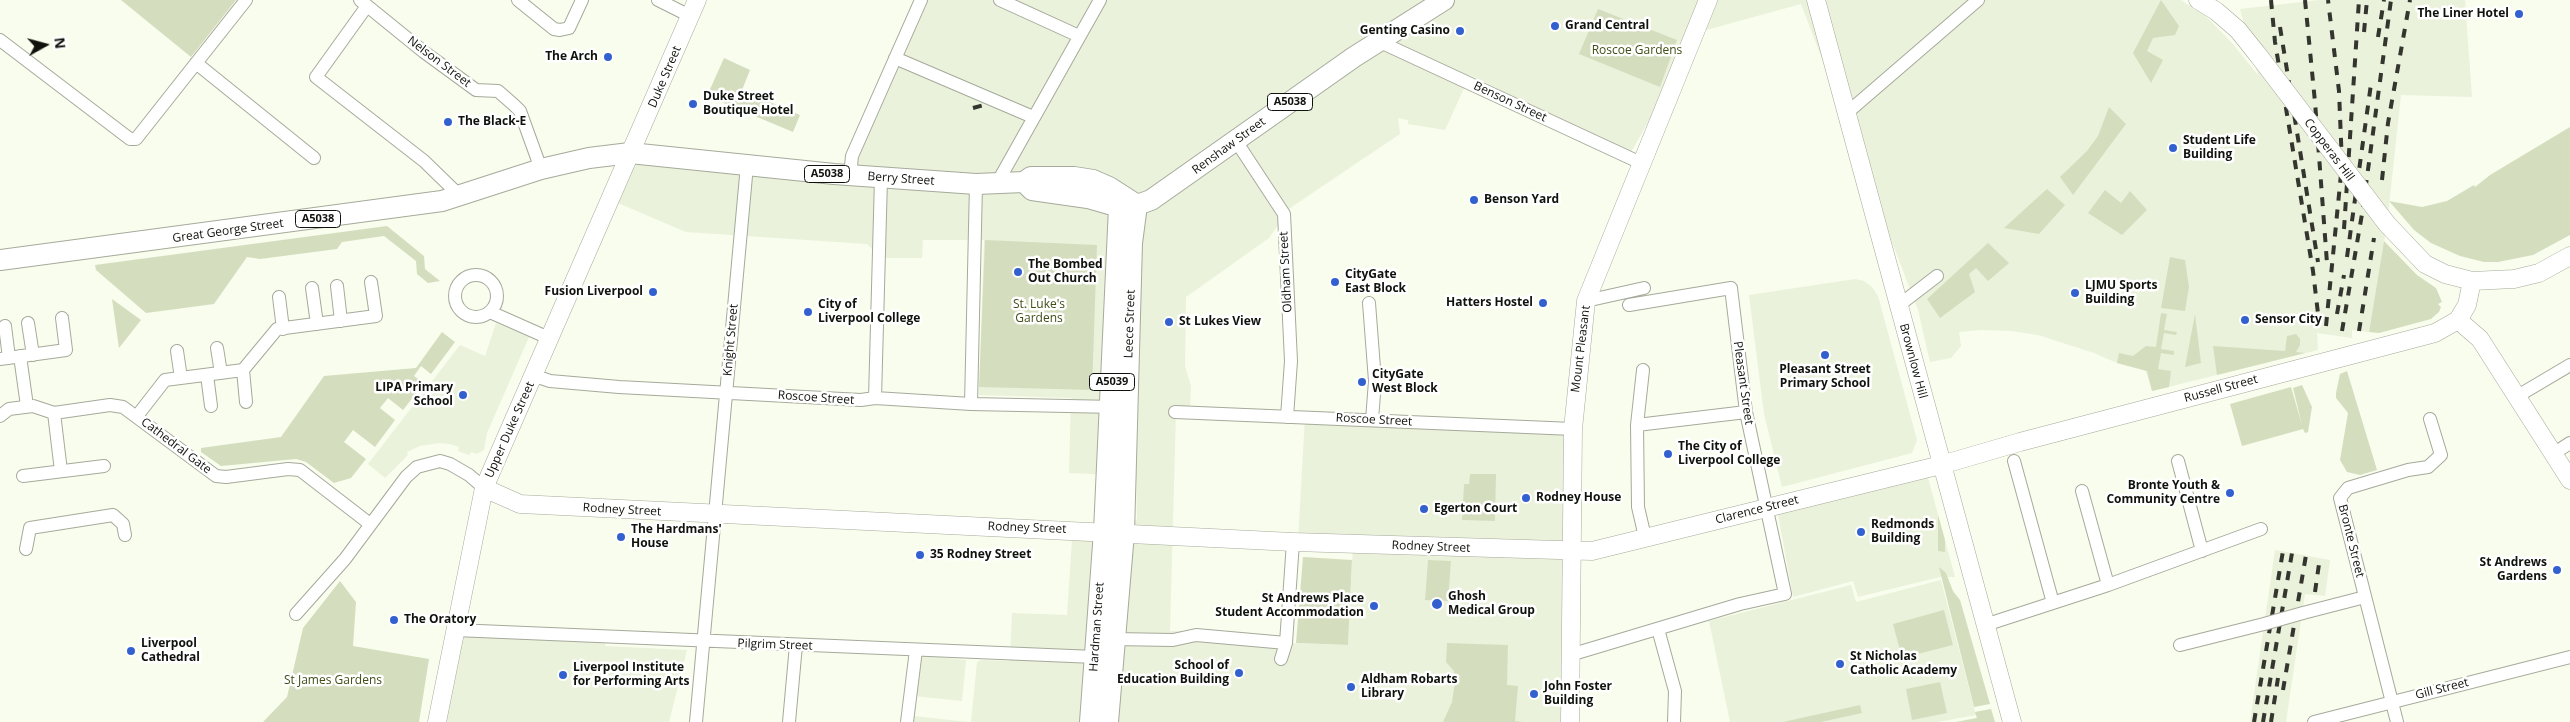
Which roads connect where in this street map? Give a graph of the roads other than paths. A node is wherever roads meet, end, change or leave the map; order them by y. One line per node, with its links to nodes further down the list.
1 (246, 0): 20 (street)
2 (518, 0): 3 (street)
3 (582, 0)
4 (658, 0): 15 (street)
5 (697, 0): 15 (street, Duke Street)
6 (921, 0): 19 (street)
7 (1000, 0): 16 (street)
8 (1100, 0): 16 (street)
9 (1444, 0): 18 (main road, Renshaw Street / A5038)
10 (1708, 0): 26 (street, Mount Pleasant)
11 (1816, 0): 21 (street, Brownlow Hill)
12 (1978, 0): 21 (street)
13 (2198, 0): 38 (street, Copperas Hill, bridge)
14 (364, 3): 28 (street, Nelson Street); 33 (street)
15 (690, 16): 24 (street, Duke Street)
16 (1079, 36): 22 (street)
17 (0, 40): 20 (street)
18 (1378, 42): 23 (main road, Renshaw Street / A5038); 26 (street, Benson Street)
19 (895, 58): 22 (street); 29 (street)
20 (196, 63): 25 (street)
21 (1848, 112): 47 (street, Brownlow Hill)
22 (1033, 117): 32 (street)
23 (1236, 141): 34 (main road, Renshaw Street / A5038); 80 (street, Oldham Street)
24 (630, 153): 27 (main road, Berry Street / A5038); 28 (main road, Great George Street / A5038); 56 (street, Upper Duke Street)
25 (314, 158)
26 (1642, 163): 44 (street, Mount Pleasant)
27 (747, 165): 29 (main road, Berry Street / A5038); 67 (street, Knight Street)
28 (541, 169): 33 (main road, Great George Street / A5038)
29 (850, 176): 30 (main road, Berry Street / A5038)
30 (881, 178): 31 (main road, Berry Street / A5038); 68 (street)
31 (976, 184): 32 (main road, Berry Street / A5038); 71 (street)
32 (996, 184): 34 (main road, Berry Street / A5038)
33 (460, 196): 36 (main road, Great George Street / A5038)
34 (1128, 206): 74 (main road, Leece Street / A5039)
35 (2570, 256): 38 (street, Copperas Hill)
36 (0, 260)
37 (1937, 276): 47 (street)
38 (2472, 281): 50 (street)
39 (371, 282): 51 (street)
40 (337, 286): 51 (street)
41 (312, 288): 53 (street)
42 (1644, 288): 44 (street)
43 (279, 297): 55 (street)
44 (1586, 301): 84 (street, Mount Pleasant)
45 (1369, 304): 82 (street)
46 (1629, 305): 76 (street, Pleasant Street)
47 (1898, 306): 89 (street, Brownlow Hill)
48 (490, 312): 56 (street)
49 (62, 318): 59 (street)
50 (2458, 320): 69 (street); 89 (street, Russell Street)
51 (342, 321): 53 (street)
52 (28, 323): 59 (street)
53 (317, 324): 55 (street)
54 (5, 326): 59 (street)
55 (283, 329): 61 (street)
56 (551, 339): 65 (street, Upper Duke Street)
57 (217, 348): 63 (street)
58 (177, 350): 66 (street)
59 (15, 357): 72 (street)
60 (2570, 364): 69 (street)
61 (243, 370): 63 (street); 70 (street)
62 (1643, 370): 83 (street)
63 (221, 373): 64 (street)
64 (207, 375): 66 (street); 73 (street)
65 (535, 376): 67 (street, Roscoe Street); 94 (street, Upper Duke Street)
66 (181, 378): 79 (street)
67 (726, 392): 68 (street, Roscoe Street); 97 (street, Knight Street)
68 (875, 398): 71 (street, Roscoe Street)
69 (2516, 398): 86 (street)
70 (246, 402)
71 (971, 404): 74 (street, Roscoe Street)
72 (27, 406): 77 (street, Cathedral Gate); 78 (street)
73 (211, 406)
74 (1119, 408): 100 (main road, Leece Street / A5039)
75 (1175, 412): 80 (street, Roscoe Street)
76 (1746, 412): 83 (street); 96 (street, Pleasant Street)
77 (54, 413): 79 (street, Cathedral Gate); 91 (street)
78 (0, 416)
79 (137, 416): 98 (street, Cathedral Gate)
80 (1287, 416): 82 (street, Roscoe Street)
81 (2430, 419): 108 (street, Bronte Street)
82 (1372, 420): 84 (street, Roscoe Street)
83 (1637, 425): 102 (street)
84 (1572, 429): 105 (street, Mount Pleasant)
85 (2570, 443): 86 (street)
86 (2553, 454): 93 (street)
87 (2014, 460): 109 (street)
88 (2178, 461): 106 (street)
89 (1941, 465): 96 (street, Clarence Street); 111 (street, Brownlow Hill)
90 (104, 466): 91 (street)
91 (61, 471): 92 (street)
92 (23, 476)
93 (2570, 480)
94 (484, 488): 97 (street, Rodney Street); 98 (street); 113 (street, Upper Duke Street)
95 (2082, 491): 107 (street)
96 (1767, 507): 102 (street, Clarence Street); 112 (street, Pleasant Street)
97 (715, 514): 100 (street, Rodney Street); 115 (street, Knight Street)
98 (370, 524): 110 (street)
99 (2261, 529): 106 (street)
100 (1114, 532): 103 (street, Rodney Street); 114 (main road, Hardman Street / A5039); 121 (main road, Hardman Street / A5039)
101 (125, 535): 104 (street)
102 (1645, 537): 105 (street, Clarence Street)
103 (1292, 542): 105 (street, Rodney Street); 116 (street)
104 (26, 549)
105 (1572, 551): 120 (street, Mount Pleasant)
106 (2202, 551): 107 (street)
107 (2108, 585): 109 (street)
108 (2365, 597): 118 (street, bridge); 124 (street, Bronte Street)
109 (2053, 603): 111 (street)
110 (296, 614)
111 (1985, 625): 133 (street, Brownlow Hill)
112 (1658, 629): 120 (street); 132 (street)
113 (455, 630): 115 (street, Pilgrim Street); 125 (street, Upper Duke Street)
114 (1113, 639): 116 (street); 121 (street); 130 (main road, Hardman Street / A5039)
115 (705, 642): 117 (street, Pilgrim Street); 126 (street, Knight Street)
116 (1286, 643): 123 (street)
117 (796, 645): 119 (street, Pilgrim Street); 127 (street)
118 (2180, 645)
119 (916, 650): 121 (street, Pilgrim Street); 128 (street)
120 (1570, 655): 131 (street, Mount Pleasant)
121 (1095, 657): 129 (main road, Hardman Street / A5039)
122 (2570, 657): 124 (street, Gill Street)
123 (1281, 659)
124 (2392, 702): 134 (street, Gill Street); 135 (street, Bronte Street)
125 (437, 722)
126 (696, 722)
127 (789, 722)
128 (907, 722)
129 (1090, 722)
130 (1108, 722)
131 (1570, 722)
132 (1674, 722)
133 (2012, 722)
134 (2314, 722)
135 (2397, 722)

